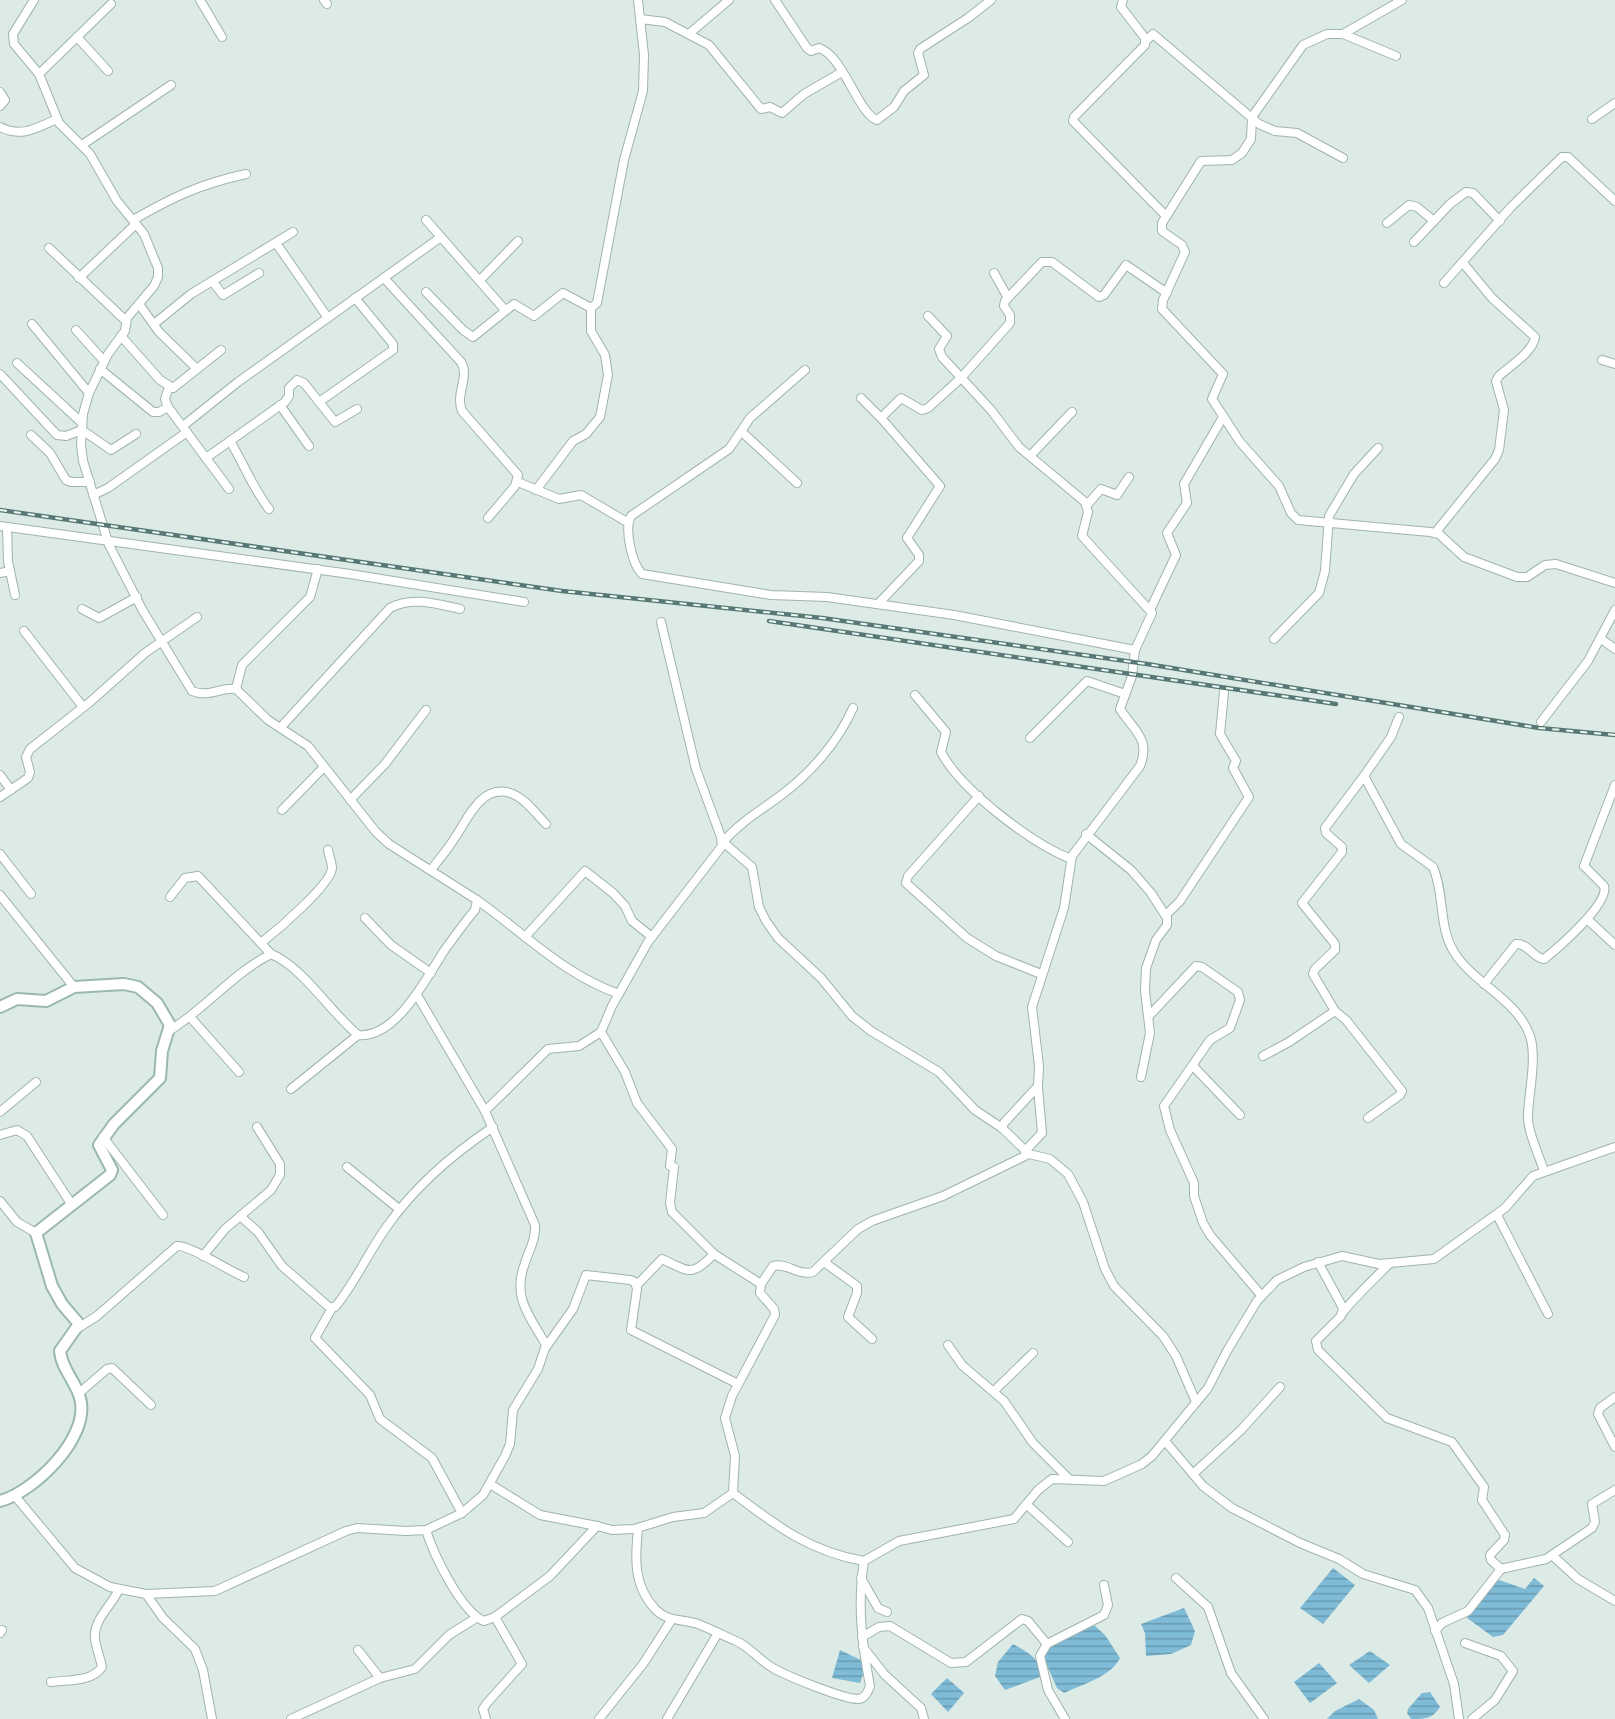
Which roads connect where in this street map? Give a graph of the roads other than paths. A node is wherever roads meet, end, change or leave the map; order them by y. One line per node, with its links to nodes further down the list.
1 (34, 0): 19 (street)
2 (200, 0): 14 (street)
3 (638, 0): 10 (street)
4 (729, 0): 11 (street)
5 (775, 0): 18 (street)
6 (991, 0): 18 (street)
7 (1123, 0): 15 (street)
8 (1401, 0): 12 (street)
9 (111, 4): 13 (street)
10 (640, 19): 11 (street); 57 (street)
11 (690, 33): 18 (street)
12 (1343, 34): 16 (street); 24 (street)
13 (77, 37): 17 (street); 19 (street)
14 (222, 37)
15 (1146, 41): 24 (street); 32 (street)
16 (1396, 56)
17 (108, 71)
18 (842, 72)
19 (39, 74): 25 (street)
20 (171, 85): 28 (street)
21 (0, 92): 23 (street)
22 (1615, 103): 26 (street)
23 (0, 106)
24 (1252, 117): 29 (street); 32 (street)
25 (57, 119): 27 (street); 28 (street)
26 (1592, 119)
27 (0, 127)
28 (82, 145): 36 (street)
29 (1342, 158)
30 (246, 174): 36 (street)
31 (1615, 201): 35 (street)
32 (1166, 216): 53 (street)
33 (426, 220): 39 (street)
34 (1434, 221): 35 (street); 37 (street); 41 (street)
35 (1500, 221): 44 (street)
36 (134, 222): 47 (street); 56 (street)
37 (1387, 223)
38 (293, 232): 42 (street)
39 (441, 237): 48 (street); 49 (street)
40 (518, 241): 49 (street)
41 (1414, 242)
42 (276, 243): 50 (street); 60 (street)
43 (49, 248): 47 (street)
44 (1463, 263): 51 (street); 108 (street)
45 (259, 273): 50 (street)
46 (994, 273): 55 (street)
47 (79, 278): 61 (street)
48 (384, 278): 54 (street); 97 (street)
49 (480, 280): 58 (street)
50 (212, 281): 63 (street)
51 (1444, 283)
52 (426, 292): 58 (street)
53 (1167, 293): 55 (street); 83 (street)
54 (355, 298): 60 (street); 78 (street)
55 (1008, 298): 74 (street)
56 (139, 304): 61 (street); 63 (street)
57 (591, 308): 58 (street); 100 (street)
58 (505, 310)
59 (928, 316): 74 (street)
60 (328, 318): 86 (street)
61 (126, 321): 65 (street)
62 (32, 324): 76 (street)
63 (154, 324): 71 (street)
64 (76, 330): 70 (street)
65 (121, 336): 70 (street); 75 (street)
66 (221, 350): 71 (street)
67 (1602, 360): 69 (street)
68 (17, 363): 85 (street)
69 (1615, 364)
70 (102, 365): 76 (street); 80 (street)
71 (197, 369): 75 (street)
72 (805, 370): 87 (street)
73 (0, 374): 85 (street)
74 (961, 378): 84 (street); 93 (street)
75 (169, 387): 80 (street)
76 (89, 393): 85 (street)
77 (861, 398): 84 (street)
78 (319, 402): 79 (street); 81 (street)
79 (280, 405): 90 (street); 91 (street)
80 (168, 407): 86 (street)
81 (357, 410)
82 (1072, 412): 93 (street)
83 (1223, 417): 106 (street); 120 (street)
84 (881, 418): 117 (street)
85 (82, 427): 88 (street); 96 (street)
86 (185, 429): 94 (street); 101 (street)
87 (742, 432): 98 (street); 105 (street)
88 (136, 434)
89 (31, 435): 96 (street)
90 (230, 441): 94 (street); 103 (street)
91 (309, 446)
92 (1378, 448): 106 (street)
93 (1030, 456): 102 (street)
94 (206, 458): 99 (street)
95 (1129, 477): 102 (street)
96 (90, 482): 101 (street)
97 (518, 482): 100 (street); 104 (street)
98 (797, 483)
99 (229, 489)
100 (536, 490): 105 (street)
101 (93, 495): 109 (street)
102 (1087, 505): 120 (street)
103 (268, 509)
104 (488, 518)
105 (627, 522): 117 (street)
106 (1327, 523): 108 (street); 125 (street)
107 (4, 526): 109 (street); 111 (street)
108 (1435, 533): 113 (street)
109 (107, 542): 110 (street); 115 (street)
110 (318, 569): 116 (street); 130 (street)
111 (10, 570): 112 (street); 114 (street)
112 (0, 573)
113 (1615, 583)
114 (15, 595)
115 (137, 597): 118 (street); 127 (street)
116 (524, 602)
117 (879, 603): 129 (street)
118 (82, 609)
119 (460, 609): 139 (street)
120 (1150, 610): 129 (street)
121 (1615, 610): 126 (street)
122 (197, 617): 127 (street)
123 (661, 622): 152 (street)
124 (24, 631): 134 (street)
125 (1274, 639)
126 (1601, 639): 128 (street); 138 (street)
127 (163, 641): 130 (street); 134 (street)
128 (1615, 649)
129 (1135, 650): 132 (street)
130 (236, 689): 139 (street)
131 (1224, 692): 161 (street)
132 (1125, 694): 140 (street); 151 (street)
133 (915, 695): 146 (street)
134 (83, 707): 145 (street)
135 (853, 708): 152 (street)
136 (426, 710): 148 (street)
137 (1399, 717): 143 (street)
138 (1541, 722)
139 (281, 727): 141 (street)
140 (1030, 738)
141 (324, 767): 148 (street); 149 (street)
142 (0, 775): 145 (street)
143 (1364, 776): 171 (street); 176 (street)
144 (1615, 785): 163 (street)
145 (11, 790): 147 (street)
146 (979, 796): 155 (street); 169 (street)
147 (0, 797)
148 (350, 800): 156 (street)
149 (282, 810)
150 (546, 824): 156 (street)
151 (1086, 834): 155 (street); 161 (street)
152 (723, 842): 165 (street); 195 (street)
153 (328, 850): 166 (street)
154 (0, 854): 157 (street)
155 (1067, 857): 169 (street)
156 (430, 870): 160 (street)
157 (31, 894)
158 (0, 895): 172 (street)
159 (170, 897): 166 (street)
160 (477, 900): 164 (street); 170 (street)
161 (1166, 915): 177 (street)
162 (365, 918): 170 (street)
163 (1587, 919): 167 (street); 171 (street)
164 (525, 937): 165 (street); 173 (street)
165 (652, 937): 173 (street)
166 (261, 943): 168 (street)
167 (1615, 945)
168 (271, 954): 178 (street); 181 (street)
169 (1036, 972): 187 (street)
170 (431, 973): 174 (street)
171 (1484, 984): 201 (street)
172 (74, 987): 175 (street); 179 (street)
173 (619, 994): 180 (street)
174 (417, 995): 181 (street); 189 (street)
175 (0, 1007)
176 (1335, 1011): 182 (street); 192 (street)
177 (1149, 1016): 183 (street); 185 (street)
178 (191, 1018): 179 (street); 184 (street)
179 (169, 1031): 197 (street)
180 (601, 1032): 189 (street); 209 (street)
181 (358, 1035): 188 (street)
182 (1263, 1056)
183 (1193, 1066): 191 (street); 217 (street)
184 (238, 1072)
185 (1142, 1077)
186 (36, 1082): 190 (street)
187 (1038, 1086): 195 (street); 199 (street)
188 (291, 1089)
189 (485, 1111): 194 (street)
190 (0, 1112)
191 (1240, 1115)
192 (1368, 1118)
193 (257, 1127): 207 (street)
194 (493, 1127): 204 (street); 224 (street)
195 (1002, 1128): 199 (street)
196 (0, 1135): 203 (street)
197 (103, 1137): 203 (street); 205 (street)
198 (1615, 1147): 201 (street)
199 (1027, 1153): 211 (street); 231 (street)
200 (347, 1167): 204 (street)
201 (1544, 1171): 206 (street)
202 (0, 1201): 208 (street)
203 (72, 1205): 208 (street)
204 (399, 1209): 218 (street)
205 (163, 1215)
206 (1497, 1215): 213 (street); 220 (street)
207 (240, 1216): 210 (street); 218 (street)
208 (36, 1233): 221 (street)
209 (714, 1254): 215 (street); 216 (street)
210 (203, 1256): 214 (street); 221 (street)
211 (824, 1262): 216 (street); 222 (street)
212 (1318, 1262): 213 (street); 217 (street); 219 (street)
213 (1389, 1264): 219 (street)
214 (244, 1277)
215 (634, 1282): 224 (street); 226 (street)
216 (761, 1284): 226 (street)
217 (1261, 1295): 231 (street)
218 (332, 1308): 243 (street)
219 (1343, 1312): 250 (street)
220 (1548, 1314)
221 (78, 1328): 229 (street)
222 (872, 1339)
223 (948, 1345): 228 (street)
224 (546, 1347): 237 (street)
225 (1033, 1353): 228 (street)
226 (738, 1384): 239 (street)
227 (1280, 1387): 235 (street)
228 (994, 1391): 236 (street)
229 (78, 1394): 232 (street); 240 (street)
230 (1615, 1397): 234 (street)
231 (1196, 1402): 233 (street)
232 (151, 1405)
233 (1165, 1441): 235 (street); 236 (street)
234 (1615, 1447)
235 (1193, 1474): 261 (street)
236 (1069, 1479): 242 (street)
237 (490, 1484): 243 (street); 244 (street)
238 (1615, 1490): 248 (street)
239 (733, 1493): 245 (street); 249 (street)
240 (15, 1496): 241 (street); 254 (street)
241 (0, 1501)
242 (1026, 1504): 247 (street); 249 (street)
243 (462, 1513): 246 (street)
244 (597, 1526): 245 (street); 258 (street)
245 (633, 1529): 260 (street)
246 (426, 1530): 255 (street); 259 (street)
247 (1068, 1542)
248 (1552, 1556): 250 (street); 256 (street)
249 (864, 1561): 251 (street)
250 (1501, 1569): 261 (street)
251 (861, 1578): 257 (street); 263 (street)
252 (1176, 1578): 277 (street)
253 (1104, 1585): 265 (street)
254 (119, 1589): 255 (street); 269 (street)
255 (146, 1594): 270 (street)
256 (1614, 1597)
257 (887, 1612)
258 (495, 1617): 259 (street); 272 (street)
259 (476, 1618): 268 (street)
260 (672, 1619): 262 (street); 273 (street)
261 (1435, 1631): 278 (street)
262 (718, 1634): 266 (street); 274 (street)
263 (862, 1637): 265 (street); 266 (street)
264 (1465, 1643): 279 (street)
265 (1047, 1644): 276 (street)
266 (863, 1646): 275 (street)
267 (358, 1650): 268 (street)
268 (380, 1678): 271 (street)
269 (51, 1682)
270 (212, 1719)
271 (291, 1719)
272 (486, 1719)
273 (599, 1719)
274 (666, 1719)
275 (924, 1719)
276 (1065, 1719)
277 (1264, 1719)
278 (1459, 1719)
279 (1472, 1719)

